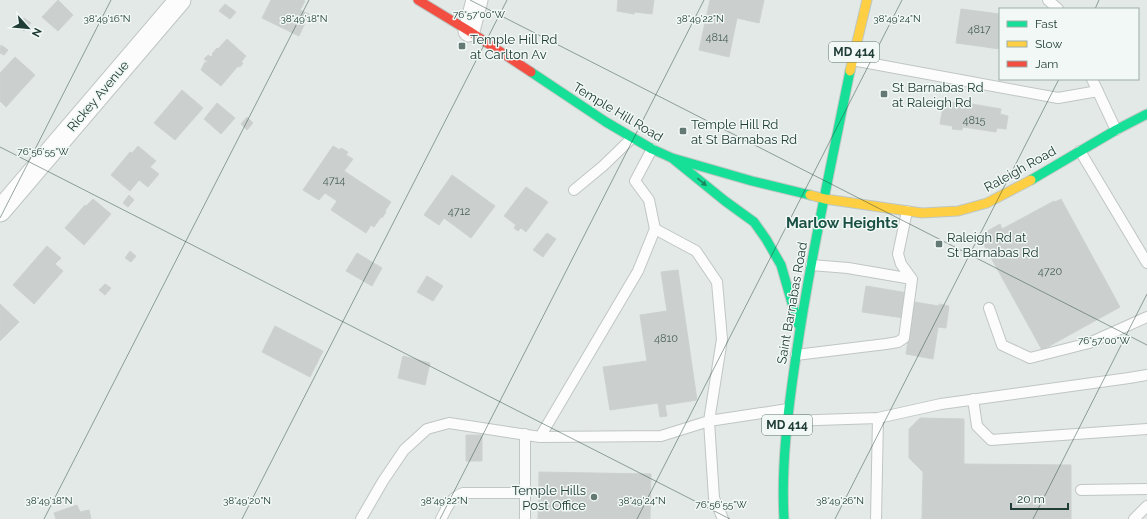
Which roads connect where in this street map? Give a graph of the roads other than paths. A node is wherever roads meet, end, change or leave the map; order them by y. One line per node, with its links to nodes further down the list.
1 (180, 0): 19 (street, Rickey Avenue)
2 (418, 0): 7 (main road, Temple Hill Road)
3 (477, 0): 7 (street)
4 (867, 0): 8 (main road, Saint Barnabas Road / MD 414)
5 (1048, 0): 6 (lane)
6 (1057, 8)
7 (469, 31): 13 (main road, Temple Hill Road)
8 (852, 60): 10 (lane); 18 (main road, Saint Barnabas Road / MD 414)
9 (1092, 80): 10 (lane)
10 (1098, 91): 12 (lane)
11 (1147, 114): 12 (main road, Raleigh Road)
12 (1116, 130): 15 (main road, Raleigh Road)
13 (632, 138): 14 (main road, Temple Hill Road); 17 (lane)
14 (652, 149): 16 (main road, Temple Hill Road); 21 (lane)
15 (1080, 151): 20 (main road, Raleigh Road); 22 (lane)
16 (672, 158): 18 (main road, Temple Hill Road); 27 (main road, one-way to 27)
17 (574, 190)
18 (825, 199): 20 (main road, Raleigh Road); 23 (main road, Saint Barnabas Road / MD 414)
19 (0, 211)
20 (907, 211): 24 (lane)
21 (655, 229): 33 (lane); 37 (lane)
22 (1147, 263)
23 (811, 266): 24 (lane); 27 (main road, Saint Barnabas Road / MD 414)
24 (912, 279): 28 (lane)
25 (989, 308): 26 (lane)
26 (1147, 317)
27 (800, 331): 28 (main road, Saint Barnabas Road / MD 414)
28 (796, 355): 31 (main road, Saint Barnabas Road / MD 414)
29 (1147, 375): 30 (lane)
30 (973, 399): 32 (lane); 35 (lane)
31 (788, 410): 33 (lane); 34 (main road, Saint Barnabas Road / MD 414)
32 (878, 418): 34 (lane); 47 (lane)
33 (709, 420): 37 (lane); 45 (lane)
34 (787, 421): 46 (main road, Saint Barnabas Road / MD 414)
35 (1147, 429)
36 (525, 434): 37 (lane); 40 (lane); 42 (lane)
37 (540, 436)
38 (1081, 490): 39 (lane)
39 (1147, 490)
40 (525, 493): 43 (lane); 44 (lane)
41 (1147, 506): 48 (lane)
42 (361, 519)
43 (441, 519)
44 (525, 519)
45 (722, 519)
46 (784, 519)
47 (876, 519)
48 (1134, 519)

